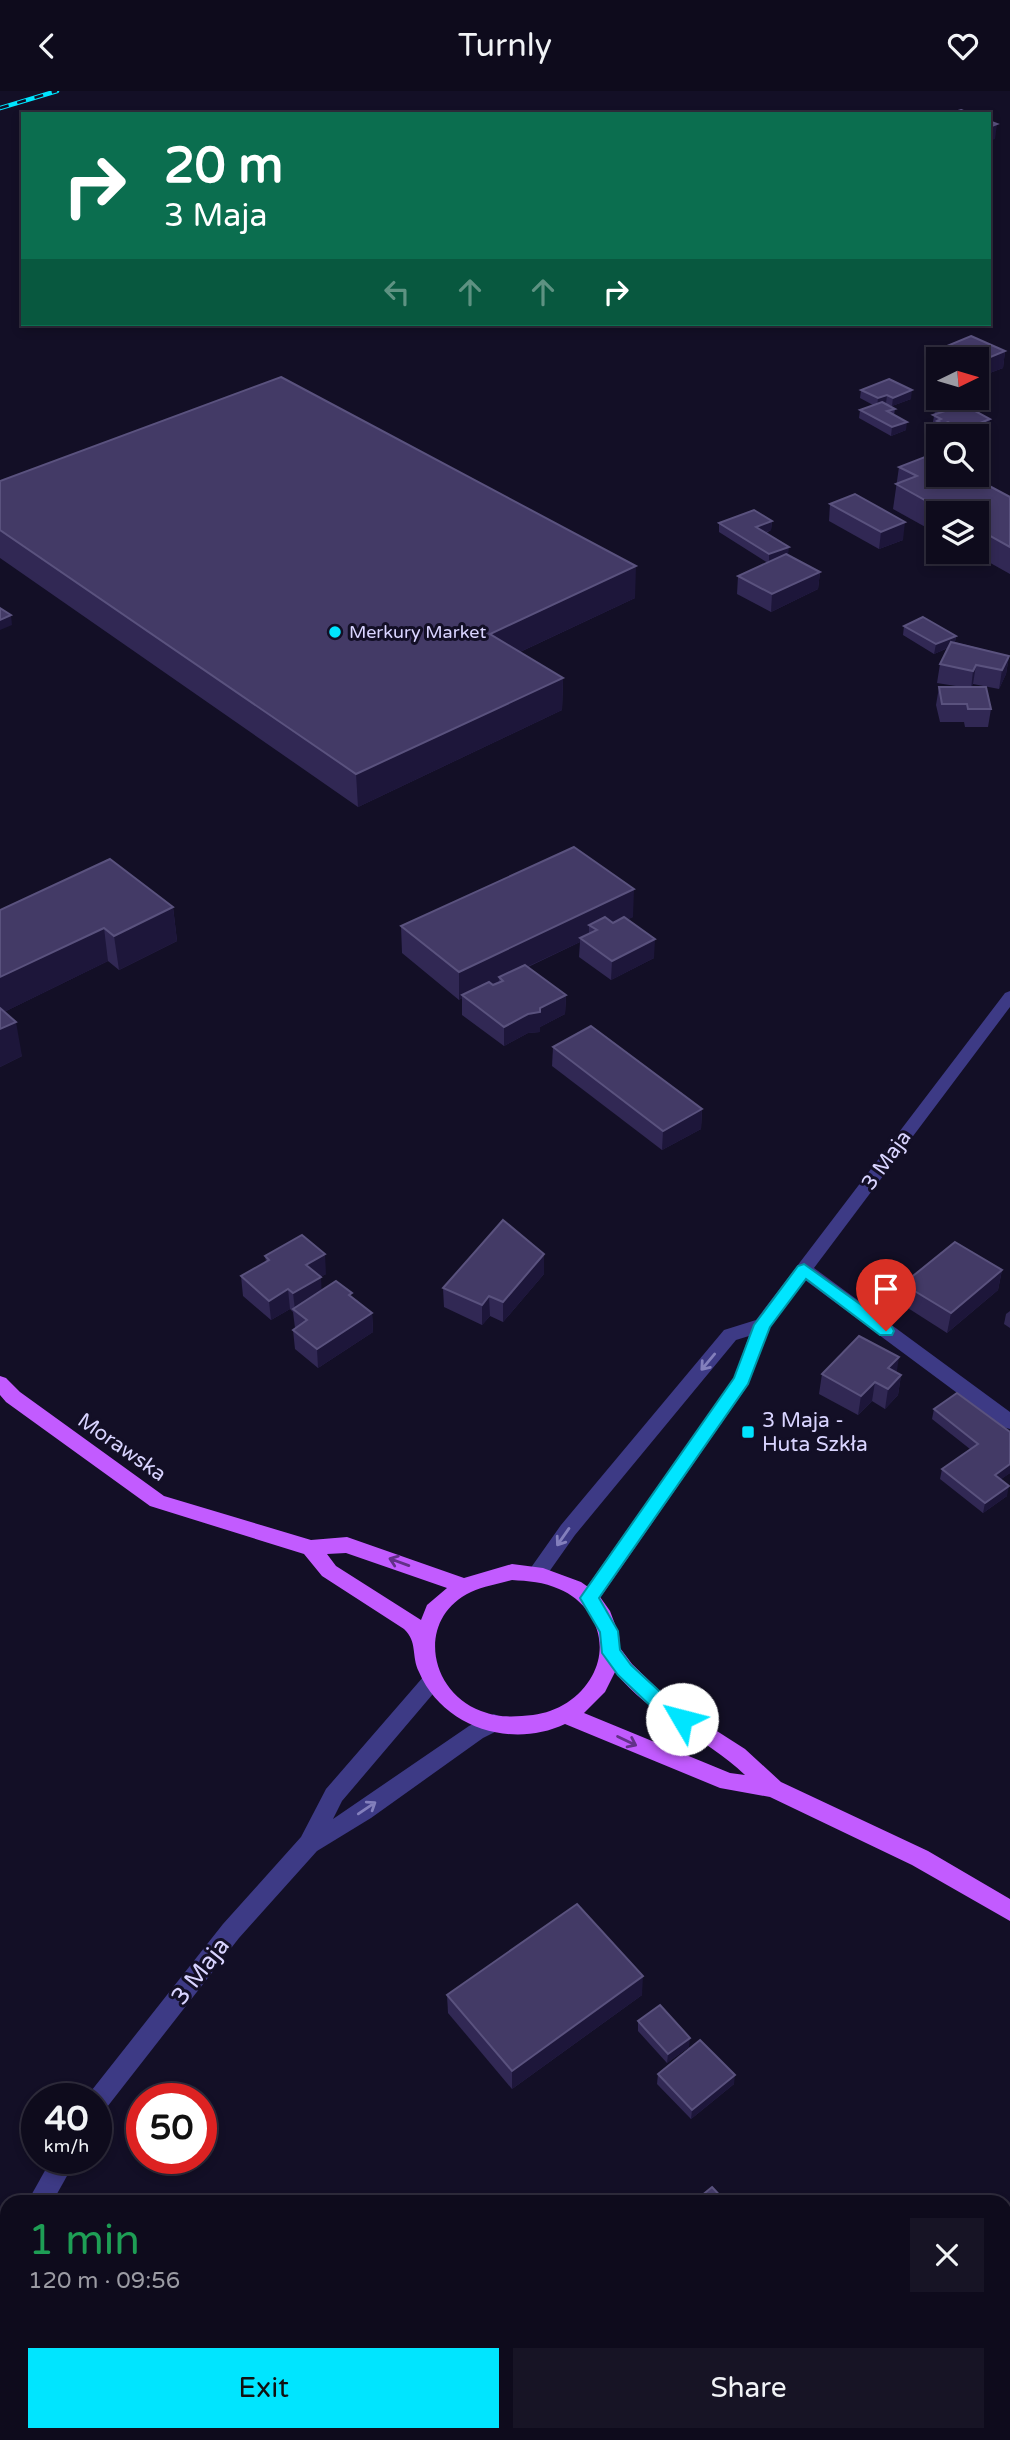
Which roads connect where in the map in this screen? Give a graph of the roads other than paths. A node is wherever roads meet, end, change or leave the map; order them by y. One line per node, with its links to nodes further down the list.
1 (1010, 996): 2 (street, 3 Maja)
2 (804, 1270): 3 (street, 3 Maja); 5 (street)
3 (762, 1325): 7 (street, one-way to 7); 9 (street, 3 Maja)
4 (0, 1383): 6 (main road, Morawska)
5 (1010, 1422)
6 (311, 1548): 8 (main road, Morawska, one-way to 6); 10 (main road)
7 (537, 1574): 8 (main road); 9 (main road)
8 (463, 1586): 10 (main road)
9 (589, 1598): 11 (main road)
10 (423, 1634): 12 (main road)
11 (611, 1653): 13 (main road); 15 (main road)
12 (431, 1682): 14 (main road); 16 (street, 3 Maja)
13 (564, 1714): 14 (main road); 15 (main road, one-way to 15)
14 (494, 1723): 16 (street, 3 Maja, one-way to 14)
15 (773, 1788): 17 (main road)
16 (309, 1844): 18 (street, 3 Maja)
17 (1010, 1911)
18 (112, 2083)
19 (56, 2174): 20 (street)
20 (43, 2195)

